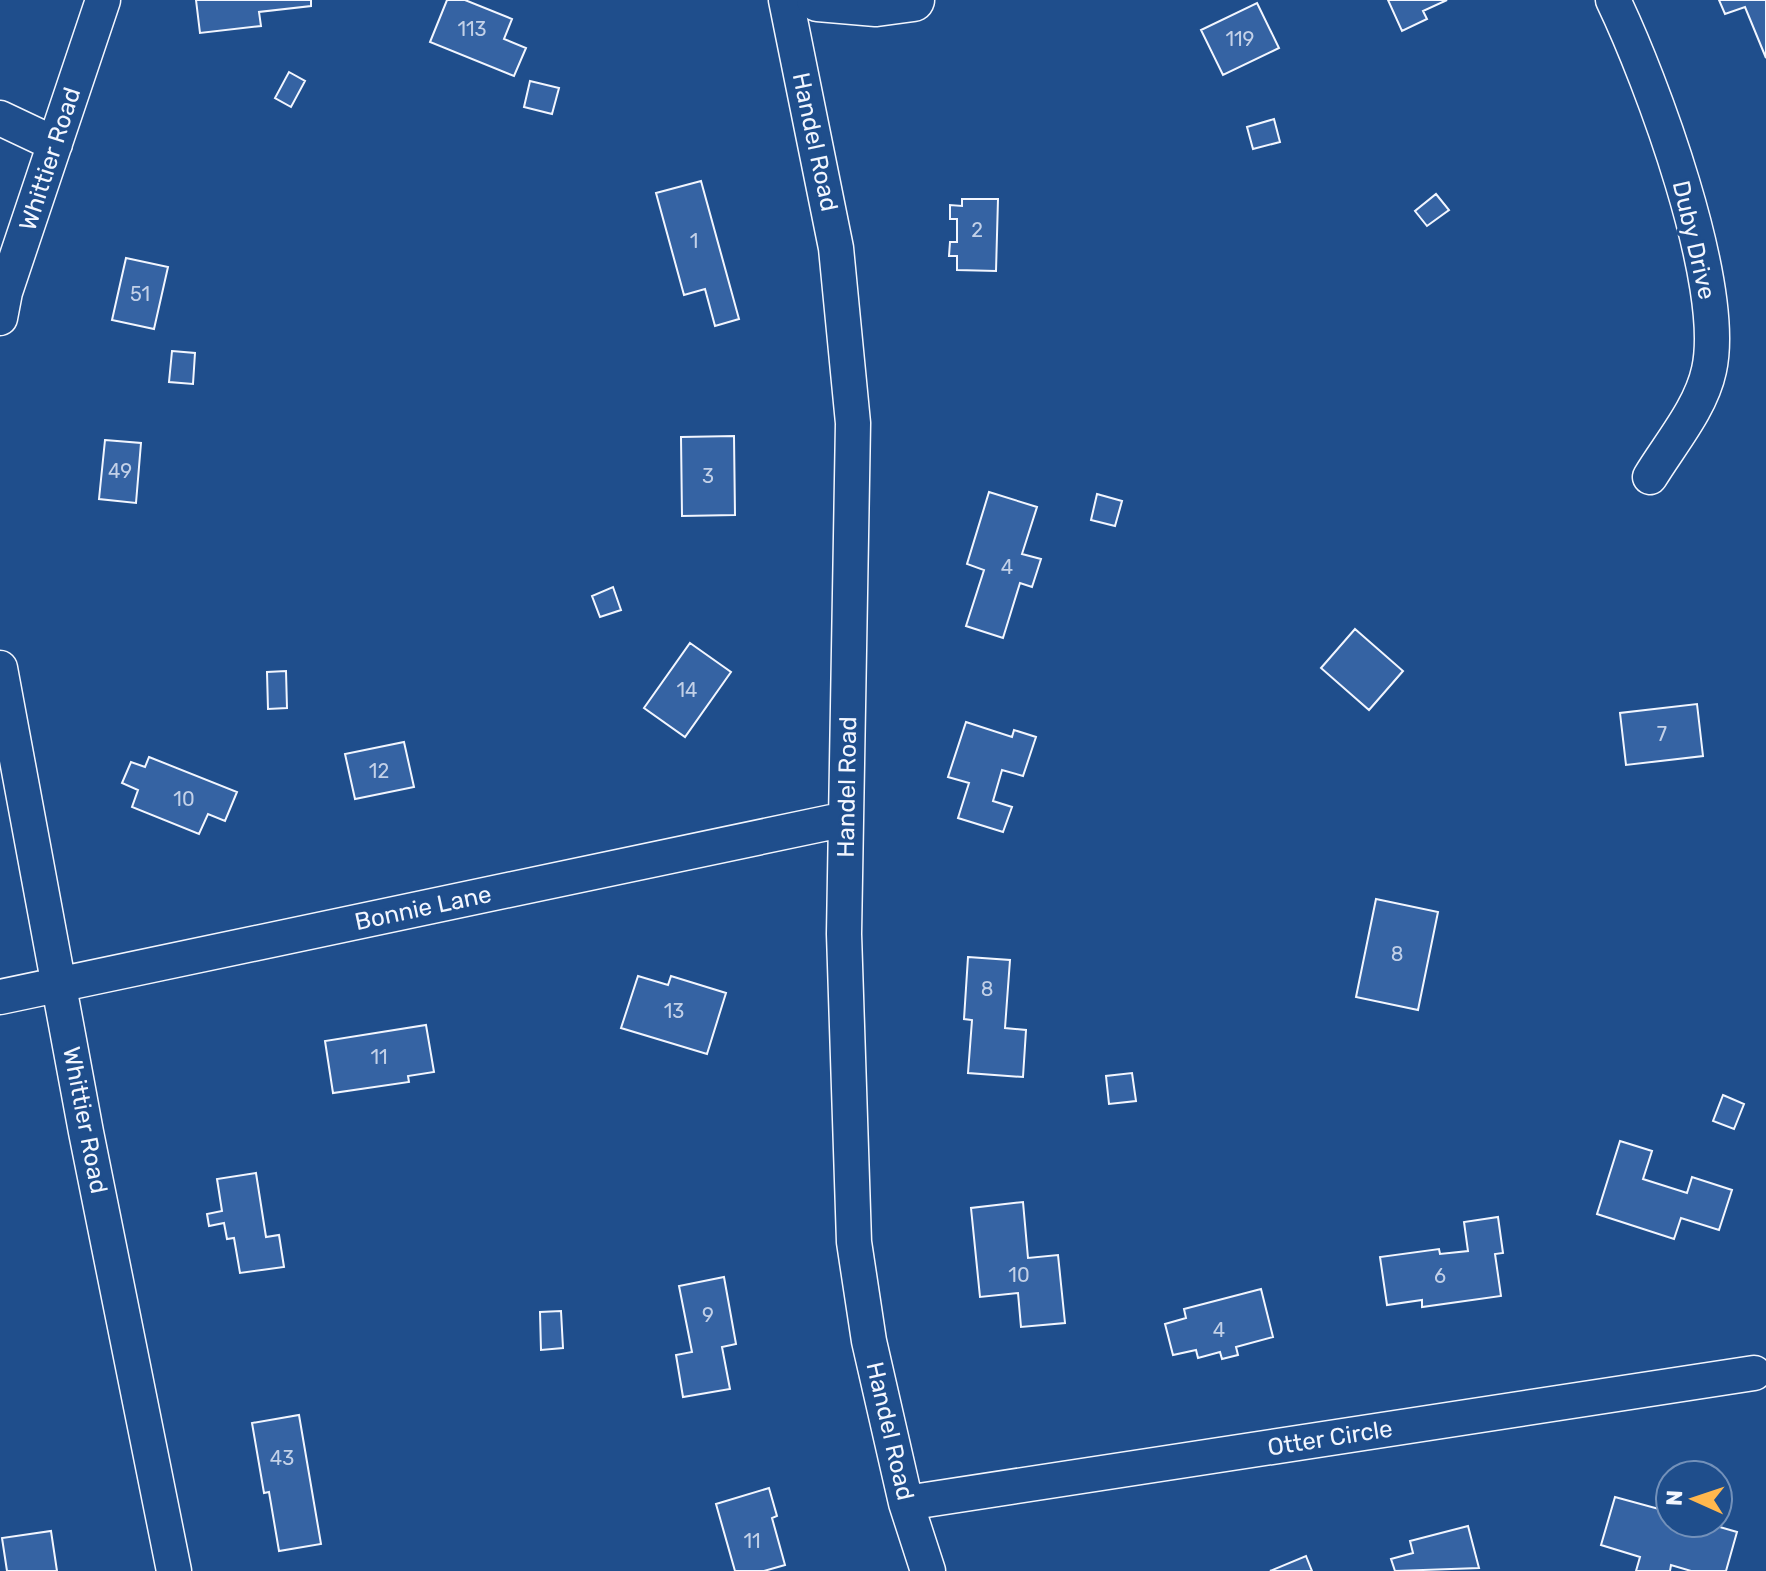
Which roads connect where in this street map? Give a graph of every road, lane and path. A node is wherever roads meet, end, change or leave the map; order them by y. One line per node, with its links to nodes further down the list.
1 (103, 0): 7 (street, Whittier Road)
2 (786, 0): 11 (street, Handel Road)
3 (818, 0): 4 (street)
4 (913, 0)
5 (1613, 0): 9 (street, Duby Drive)
6 (0, 118): 7 (street)
7 (55, 144): 8 (street, Whittier Road)
8 (0, 318)
9 (1650, 477)
10 (0, 668): 12 (street, Whittier Road)
11 (846, 819): 12 (street, Bonnie Lane); 15 (street, Handel Road)
12 (59, 985): 13 (street, Bonnie Lane); 16 (street, Whittier Road)
13 (0, 997)
14 (1754, 1373): 15 (street, Otter Circle)
15 (906, 1503): 17 (street, Handel Road)
16 (174, 1571)
17 (928, 1571)

